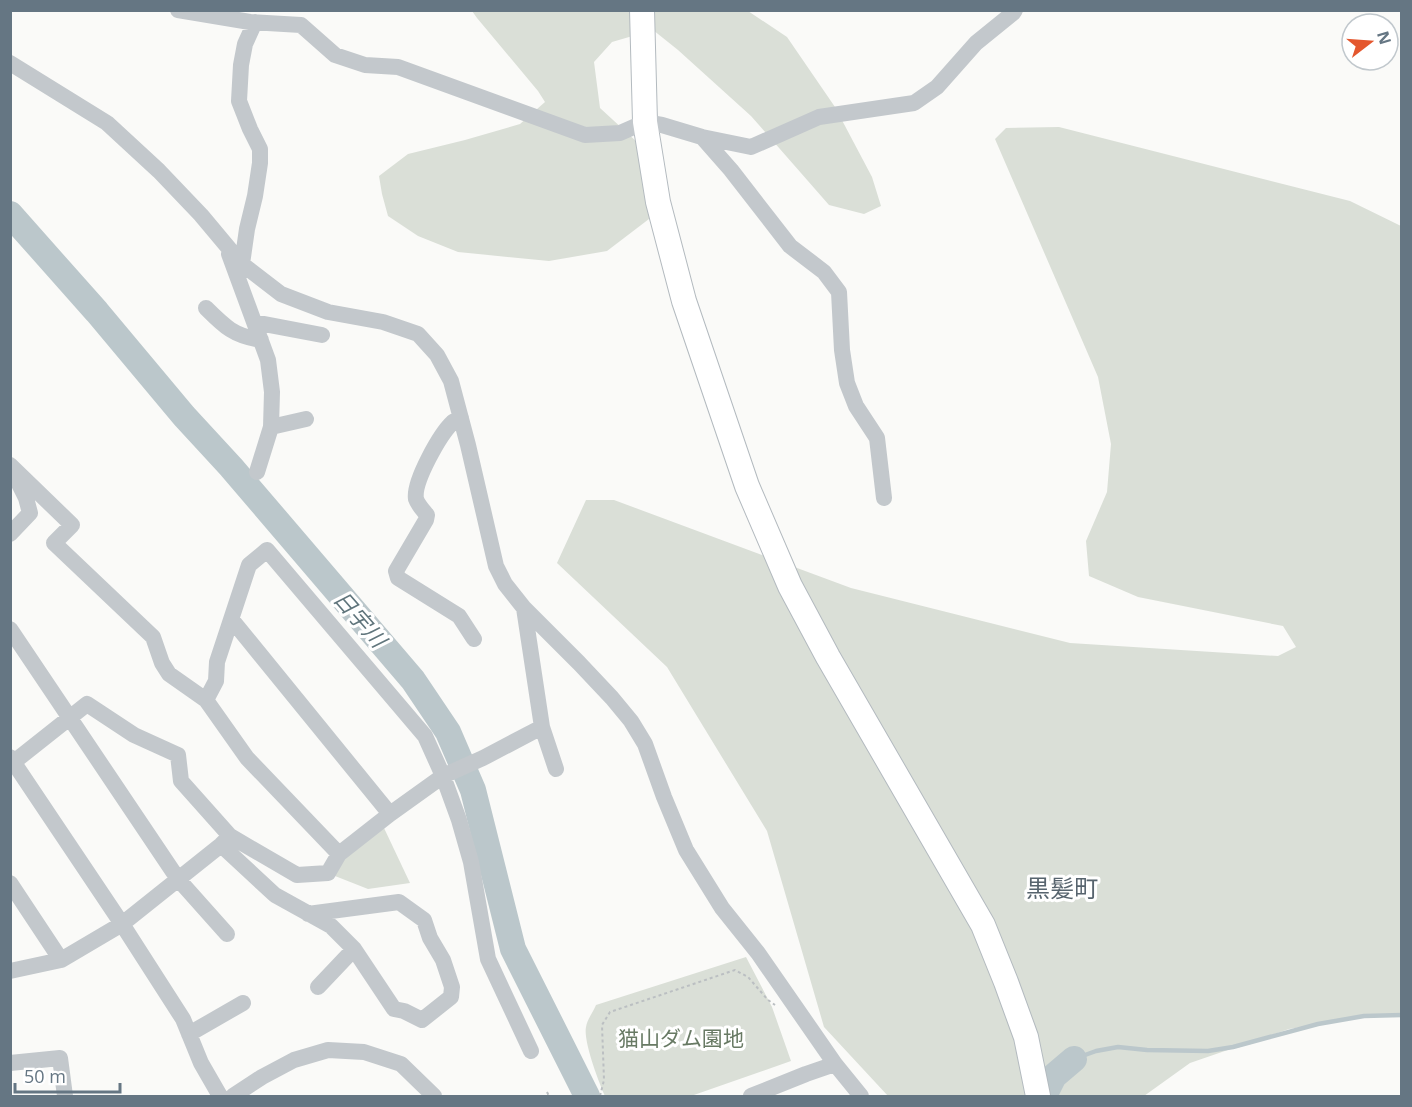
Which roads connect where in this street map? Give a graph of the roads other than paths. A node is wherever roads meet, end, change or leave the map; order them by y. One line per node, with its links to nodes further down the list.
1 (178, 10): 4 (street)
2 (642, 10): 6 (street)
3 (1015, 10): 7 (street)
4 (255, 22): 6 (street); 9 (street)
5 (10, 63): 8 (street)
6 (645, 122): 7 (street); 54 (street)
7 (702, 137): 19 (street)
8 (226, 244): 9 (street); 11 (street)
9 (242, 264): 14 (street)
10 (206, 308): 13 (street)
11 (254, 322): 12 (street); 13 (street)
12 (322, 334)
13 (261, 340): 16 (street)
14 (461, 418): 21 (street); 24 (street)
15 (306, 419): 16 (street)
16 (270, 427): 18 (street)
17 (10, 466): 20 (street); 25 (street)
18 (257, 472)
19 (884, 498)
20 (10, 534)
21 (524, 608): 27 (street); 47 (street)
22 (232, 620): 25 (street); 30 (street); 31 (street)
23 (10, 629): 26 (street)
24 (474, 639)
25 (206, 700): 33 (street)
26 (69, 718): 28 (street); 32 (street); 34 (street)
27 (542, 727): 29 (street); 30 (street)
28 (12, 761): 37 (street)
29 (556, 769)
30 (443, 776): 31 (street); 45 (street)
31 (390, 814): 33 (street)
32 (225, 841): 33 (street); 34 (street); 36 (street)
33 (339, 854)
34 (178, 879): 37 (street); 38 (street)
35 (10, 883): 40 (street)
36 (308, 914): 39 (street); 39 (street)
37 (122, 924): 40 (street); 44 (street)
38 (227, 934)
39 (354, 949): 42 (street)
40 (62, 960): 41 (street)
41 (10, 971)
42 (318, 987)
43 (243, 1004): 44 (street)
44 (189, 1034): 49 (street)
45 (531, 1051)
46 (10, 1063): 48 (street)
47 (835, 1064): 52 (street); 53 (street)
48 (65, 1096)
49 (219, 1096)
50 (233, 1096): 51 (street)
51 (434, 1096)
52 (751, 1096)
53 (861, 1096)
54 (1038, 1096)

